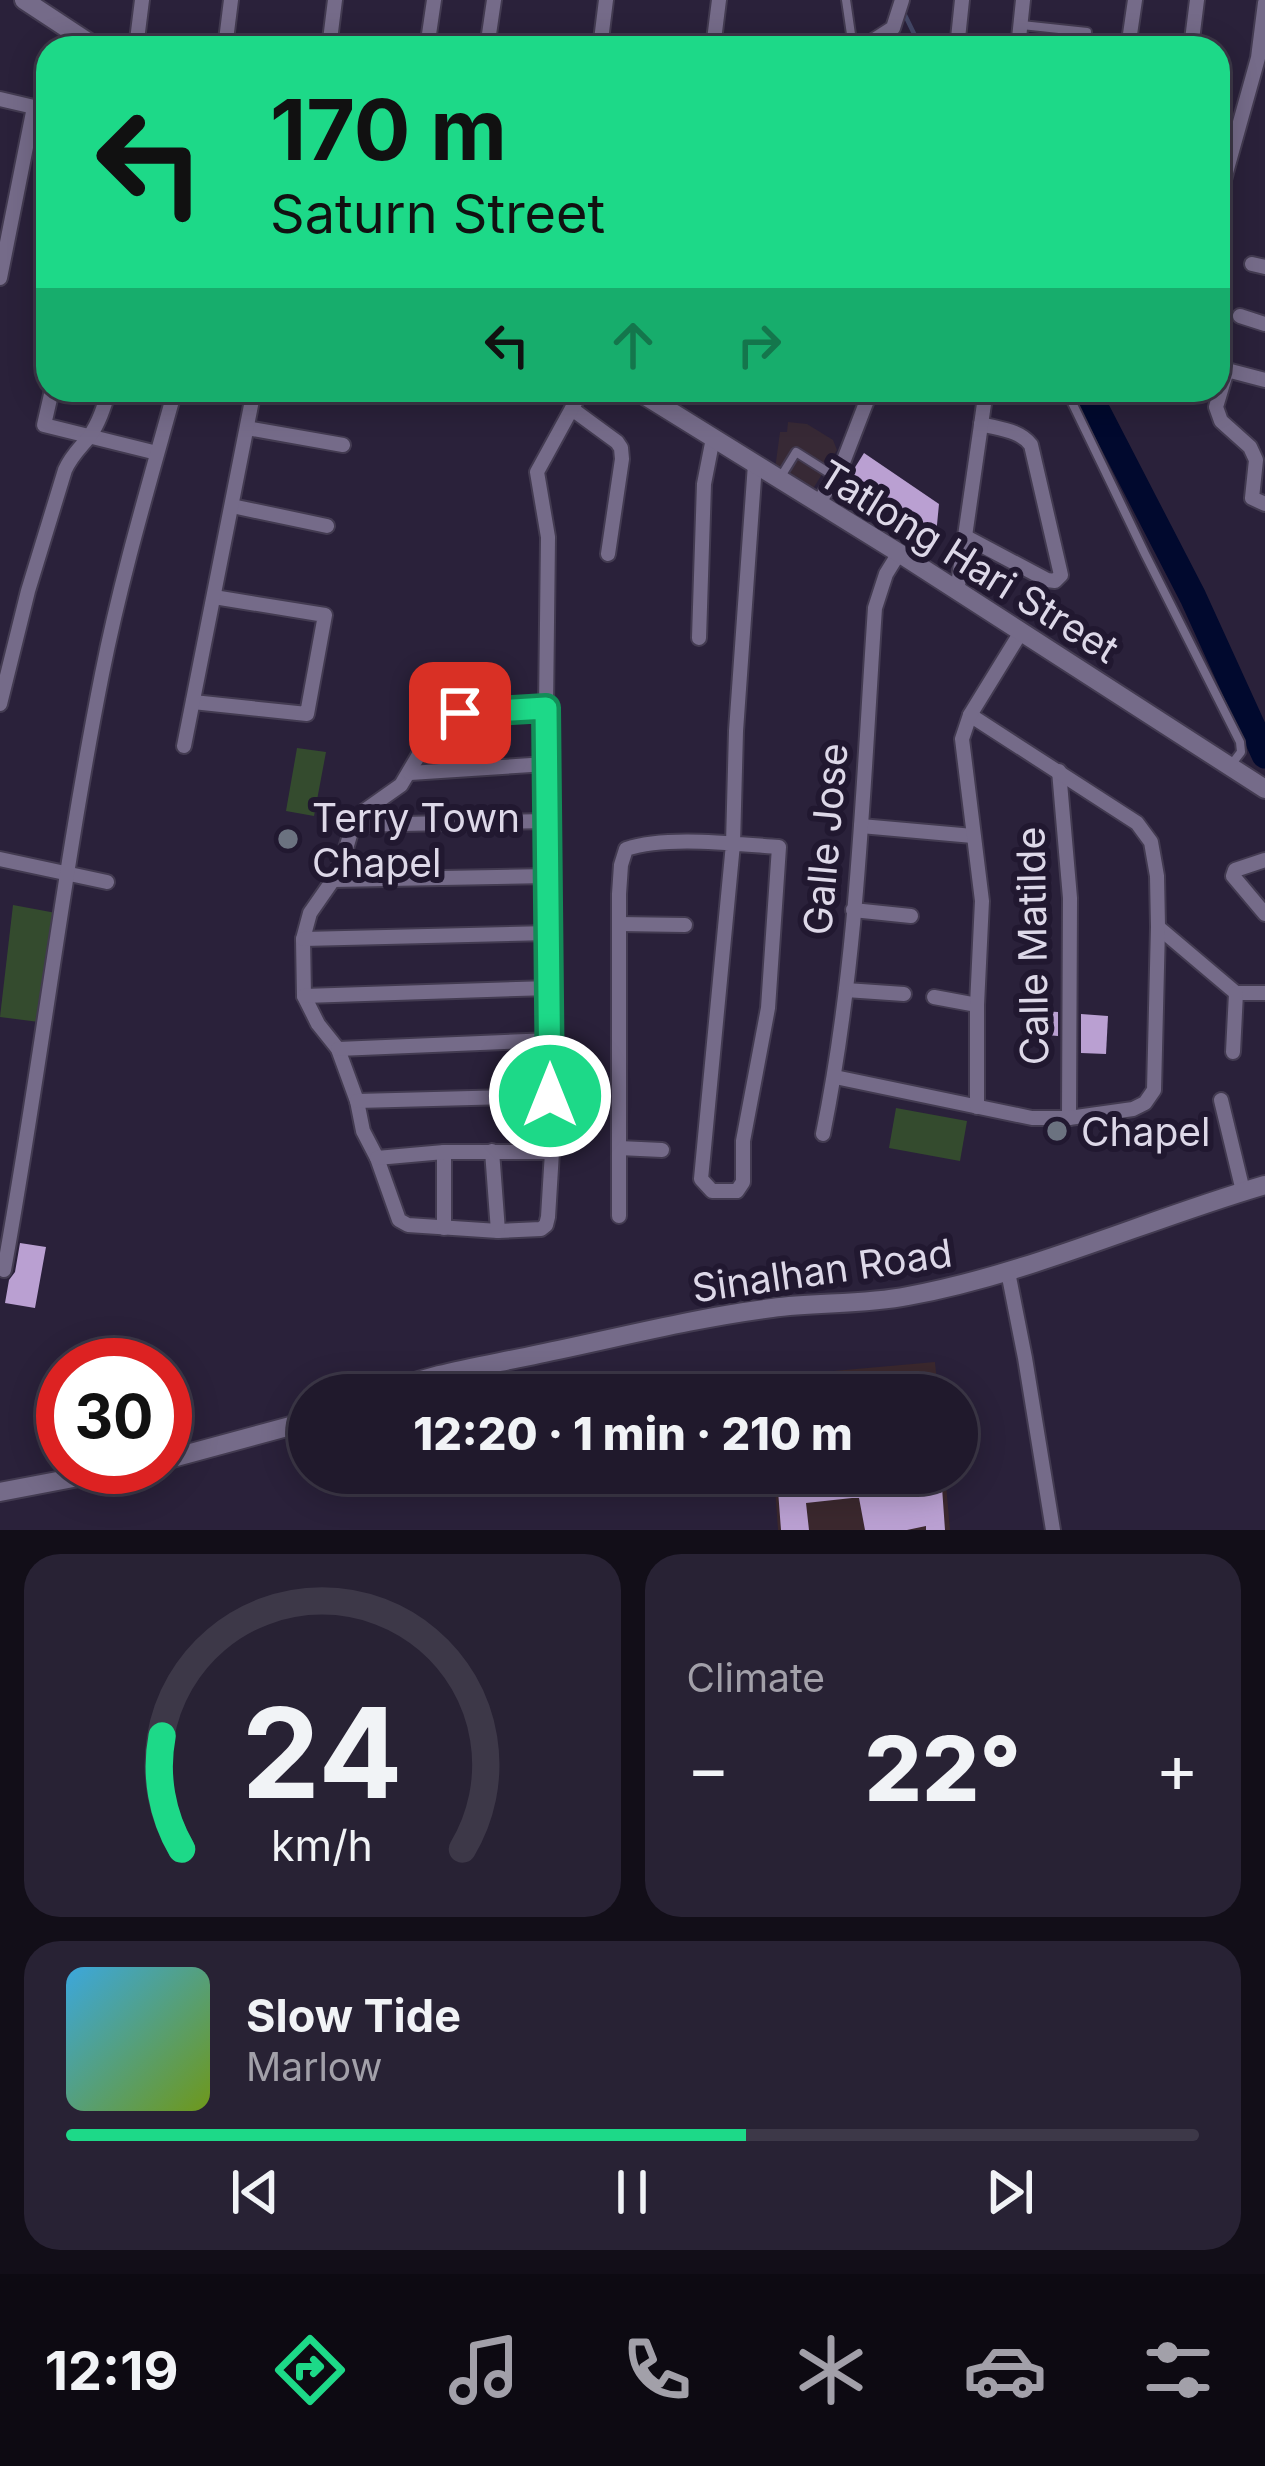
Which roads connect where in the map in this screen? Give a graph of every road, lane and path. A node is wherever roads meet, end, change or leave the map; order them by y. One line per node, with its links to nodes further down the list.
1 (24, 0): 18 (street)
2 (142, 0): 19 (street)
3 (231, 0): 20 (street)
4 (335, 0): 21 (street)
5 (434, 0): 22 (street)
6 (494, 0): 23 (street)
7 (606, 0): 24 (street)
8 (719, 0): 25 (street)
9 (846, 0): 26 (lane)
10 (902, 0): 27 (street)
11 (962, 0): 28 (street)
12 (1023, 0): 16 (street)
13 (1135, 0): 30 (street)
14 (1197, 0): 31 (street)
15 (1265, 3): 33 (street)
16 (1021, 24): 17 (lane); 29 (street)
17 (1087, 32)
18 (79, 36)
19 (138, 36)
20 (226, 36)
21 (330, 36)
22 (430, 36)
23 (489, 36)
24 (602, 36)
25 (714, 36)
26 (851, 36)
27 (881, 36)
28 (958, 36)
29 (1020, 36)
30 (1130, 36)
31 (1192, 36)
32 (0, 99): 34 (street)
33 (1230, 158)
34 (0, 278)
35 (1240, 316): 36 (street)
36 (1265, 324)
37 (1230, 371): 38 (street)
38 (1265, 380)
39 (49, 402): 52 (street)
40 (106, 402): 52 (street)
41 (172, 402): 55 (street)
42 (252, 402): 51 (street)
43 (576, 402): 49 (street)
44 (655, 402): 53 (street, Tatlong Hari Street)
45 (866, 402): 57 (street)
46 (984, 402): 50 (street)
47 (1072, 402): 76 (lane)
48 (1217, 402): 59 (street)
49 (572, 409): 65 (street); 72 (street)
50 (981, 424): 63 (street); 63 (street)
51 (247, 428): 54 (street); 61 (street)
52 (90, 435): 55 (street); 71 (street)
53 (713, 438): 56 (street, Tatlong Hari Street); 69 (street)
54 (344, 445)
55 (157, 453): 87 (street)
56 (754, 464): 58 (street, Tatlong Hari Street); 84 (street)
57 (835, 476): 58 (lane); 60 (street)
58 (779, 480): 60 (street, Tatlong Hari Street)
59 (1265, 503)
60 (818, 504): 64 (street, Tatlong Hari Street)
61 (232, 506): 62 (street); 67 (street)
62 (327, 526)
63 (966, 537): 66 (street)
64 (899, 553): 66 (street, Tatlong Hari Street); 82 (street, Galle Jose)
65 (608, 554)
66 (957, 592): 68 (street, Tatlong Hari Street)
67 (214, 597): 70 (street); 70 (street)
68 (1021, 632): 73 (street); 76 (street, Tatlong Hari Street)
69 (699, 638)
70 (193, 702): 74 (street)
71 (0, 704)
72 (546, 708): 75 (street); 78 (street)
73 (970, 715): 77 (street); 83 (street)
74 (184, 746)
75 (547, 764): 78 (street); 80 (street)
76 (1230, 766): 79 (street, Tatlong Hari Street)
77 (1059, 771): 96 (street); 115 (street, Calle Matilde)
78 (410, 773): 81 (street)
79 (1265, 789)
80 (548, 821): 81 (street); 88 (street)
81 (352, 825): 89 (street)
82 (861, 826): 83 (street); 91 (street, Galle Jose)
83 (973, 836): 106 (street)
84 (733, 844): 84 (street); 94 (street)
85 (0, 859): 87 (street)
86 (1265, 860): 92 (street)
87 (68, 874): 90 (street); 128 (street)
88 (548, 876): 89 (street); 97 (street)
89 (333, 880): 98 (street)
90 (107, 882)
91 (853, 910): 93 (street); 100 (street, Galle Jose)
92 (1265, 914)
93 (911, 916)
94 (619, 924): 95 (street); 117 (street)
95 (685, 925)
96 (1159, 927): 101 (street); 115 (street)
97 (549, 933): 98 (street); 99 (street)
98 (303, 938): 104 (street)
99 (550, 988): 104 (street); 107 (street)
100 (846, 990): 103 (street); 110 (street, Galle Jose)
101 (1236, 993): 102 (street); 109 (street)
102 (1265, 993)
103 (904, 994)
104 (304, 996): 108 (street)
105 (934, 998): 106 (street)
106 (977, 1005): 114 (street)
107 (550, 1040): 108 (street); 111 (street)
108 (338, 1049): 113 (street)
109 (1233, 1052)
110 (835, 1077): 114 (street); 116 (street, Galle Jose)
111 (550, 1096): 113 (street); 121 (street)
112 (1221, 1100): 124 (street)
113 (357, 1101): 122 (street)
114 (977, 1107): 115 (street)
115 (1069, 1118)
116 (823, 1134)
117 (619, 1148): 118 (street); 125 (street)
118 (662, 1150)
119 (492, 1151): 120 (street); 121 (street); 127 (street)
120 (443, 1152): 122 (street); 126 (street)
121 (552, 1152): 127 (street)
122 (377, 1158): 126 (street)
123 (1265, 1185): 124 (street, Sinalhan Road)
124 (1243, 1191): 129 (street, Sinalhan Road)
125 (619, 1216)
126 (444, 1228): 127 (street)
127 (498, 1231)
128 (4, 1270)
129 (1008, 1272): 130 (street, Sinalhan Road); 135 (street)
130 (437, 1374)
131 (288, 1427): 132 (street)
132 (192, 1453)
133 (36, 1485): 134 (street)
134 (0, 1492)
135 (1053, 1530)

